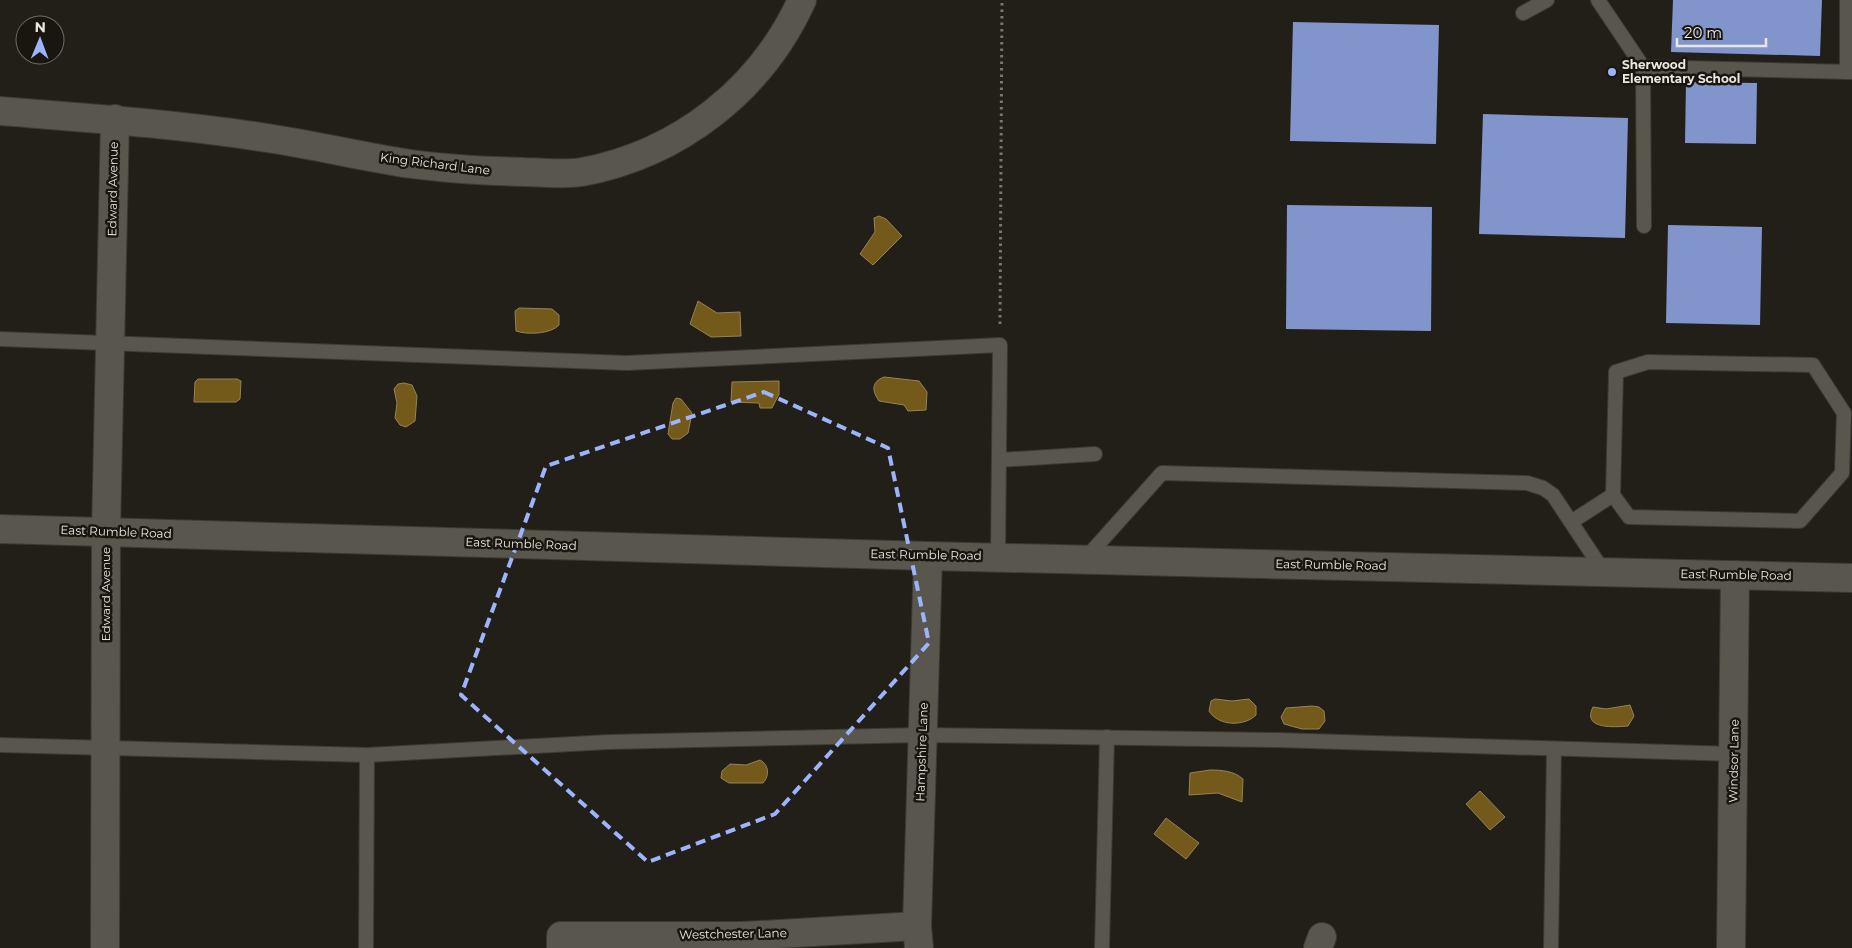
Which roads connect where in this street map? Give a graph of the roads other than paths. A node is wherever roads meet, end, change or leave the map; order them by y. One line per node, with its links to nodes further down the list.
1 (802, 0): 9 (street, King Richard Lane)
2 (1547, 0): 5 (lane)
3 (1598, 0): 6 (lane)
4 (1847, 0): 7 (lane)
5 (1523, 13)
6 (1644, 66): 7 (lane); 10 (lane)
7 (1850, 72)
8 (0, 111): 9 (street, King Richard Lane)
9 (115, 119): 12 (street, Edward Avenue)
10 (1644, 226)
11 (0, 339): 12 (lane)
12 (110, 342): 14 (lane); 18 (street, Edward Avenue)
13 (1095, 454): 14 (lane)
14 (999, 460): 20 (lane)
15 (1613, 496): 15 (lane); 16 (lane)
16 (1571, 522): 21 (lane); 22 (lane)
17 (0, 528): 18 (street, East Rumble Road)
18 (106, 532): 19 (street, East Rumble Road); 28 (street, Edward Avenue)
19 (928, 556): 20 (street, East Rumble Road); 25 (street, Hampshire Lane)
20 (998, 557): 21 (street, East Rumble Road)
21 (1085, 559): 22 (street, East Rumble Road)
22 (1604, 572): 23 (street, East Rumble Road)
23 (1735, 575): 24 (street, East Rumble Road); 31 (street, Windsor Lane)
24 (1852, 578)
25 (922, 735): 26 (lane); 30 (lane); 32 (street, Hampshire Lane)
26 (1107, 737): 29 (lane); 37 (lane)
27 (0, 745): 28 (lane)
28 (106, 748): 30 (lane); 34 (street, Edward Avenue)
29 (1554, 749): 31 (lane); 38 (lane)
30 (367, 754): 35 (lane)
31 (1734, 754): 39 (street, Windsor Lane)
32 (918, 937): 33 (street, Westchester Lane)
33 (743, 942): 36 (street, Westchester Lane)
34 (105, 948)
35 (366, 948)
36 (561, 948)
37 (1102, 948)
38 (1551, 948)
39 (1731, 948)

